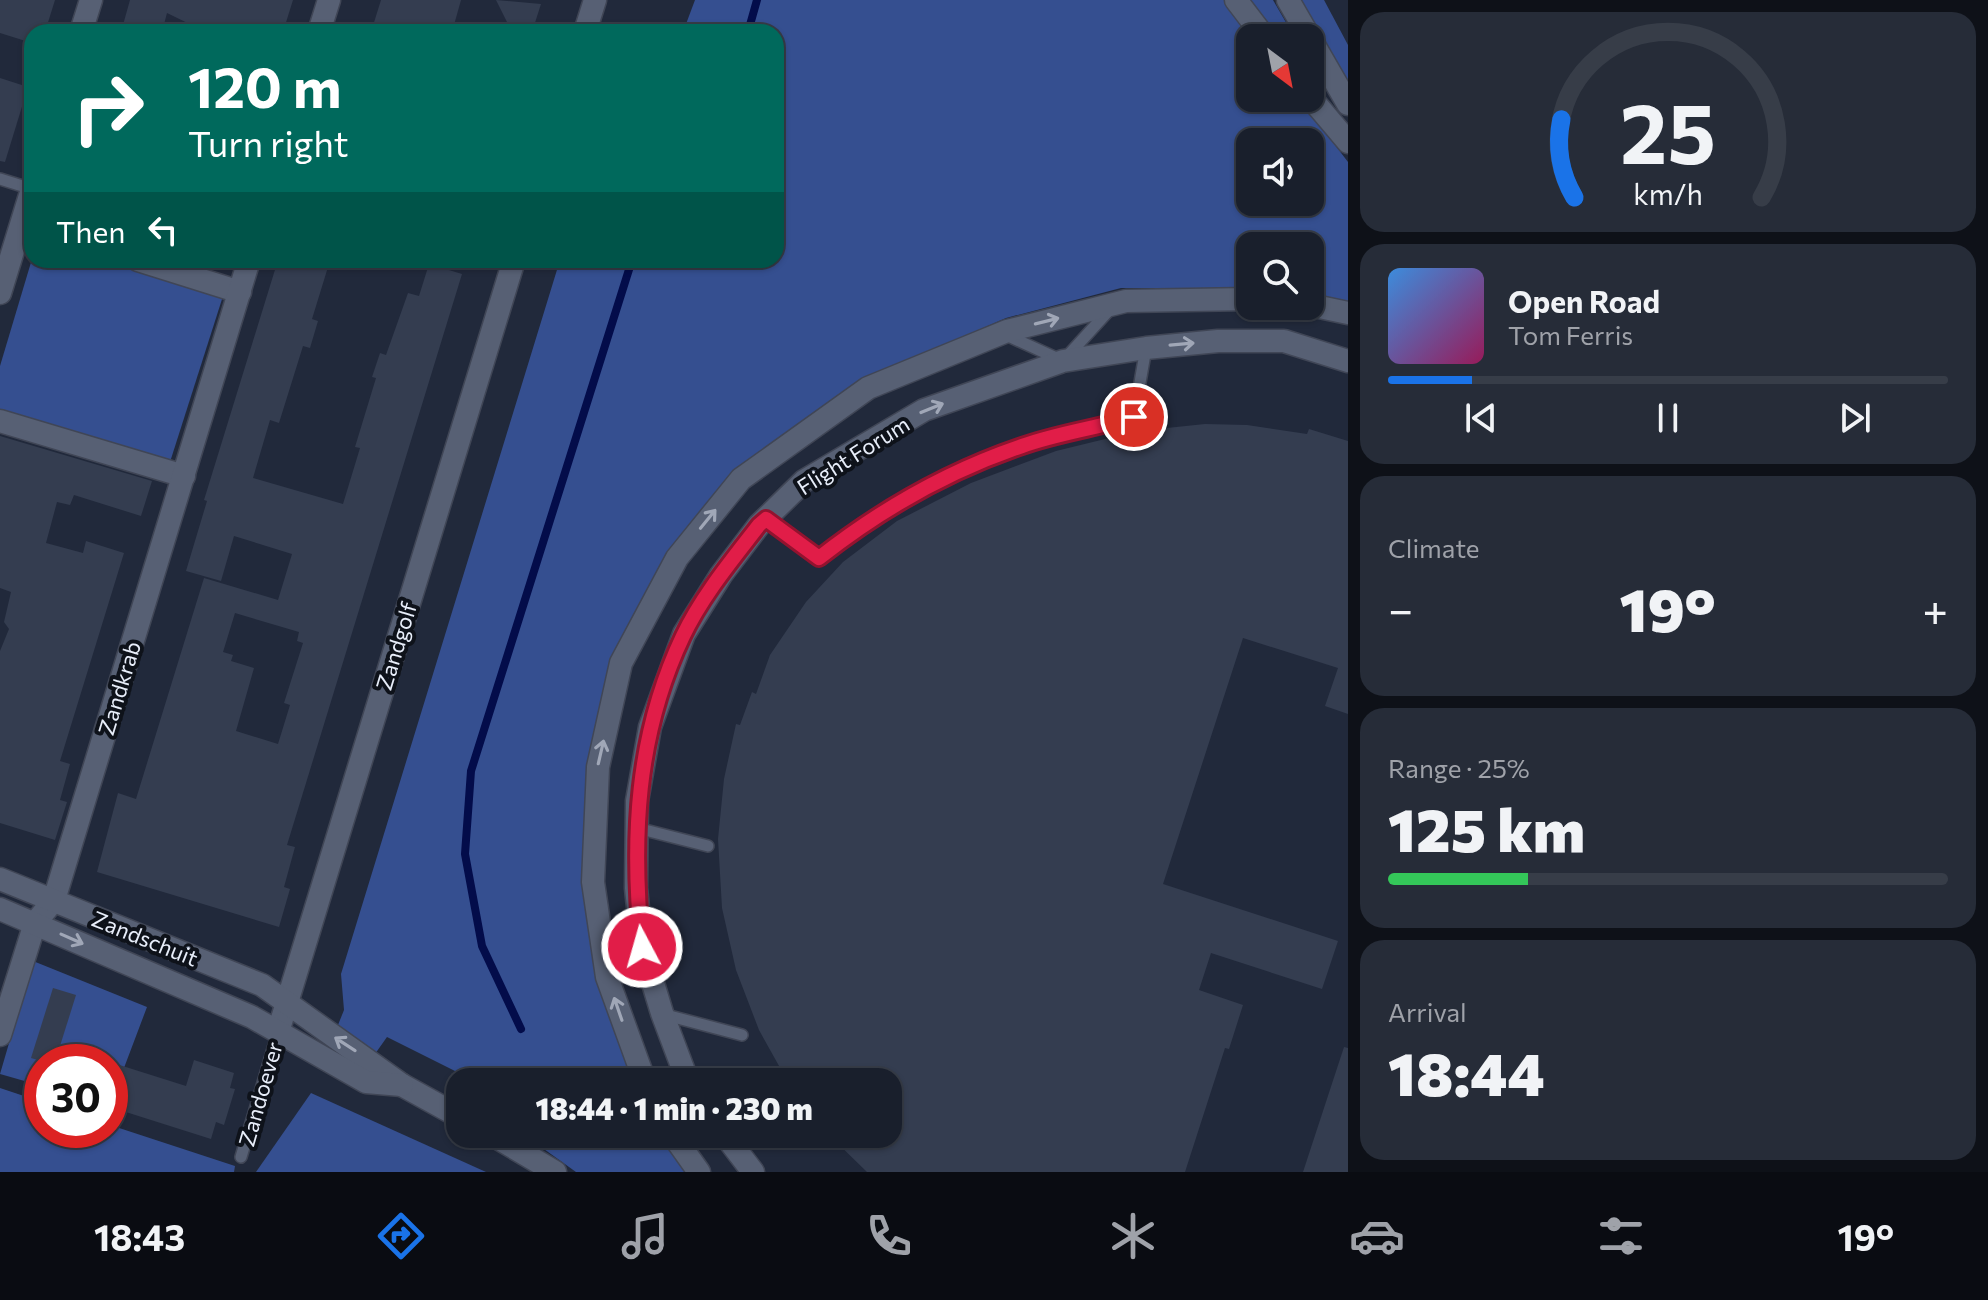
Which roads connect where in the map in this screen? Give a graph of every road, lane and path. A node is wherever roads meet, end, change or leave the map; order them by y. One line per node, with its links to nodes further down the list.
1 (91, 0): 6 (street)
2 (329, 0): 7 (street)
3 (595, 0): 8 (street)
4 (1236, 0): 9 (street)
5 (1288, 0): 10 (street)
6 (84, 24)
7 (322, 24)
8 (588, 24)
9 (1254, 24)
10 (1340, 80): 11 (street)
11 (1348, 104)
12 (1323, 112): 13 (street)
13 (1348, 142)
14 (0, 179): 15 (lane)
15 (24, 186)
16 (24, 233): 21 (street)
17 (164, 268): 20 (street)
18 (247, 268): 20 (street, Zandkrab)
19 (512, 268): 39 (street, Zandgolf)
20 (240, 292): 31 (street, Zandkrab)
21 (0, 293)
22 (1236, 299): 23 (street, Flight Forum)
23 (1116, 303): 26 (street, Flight Forum, one-way to 23); 28 (lane)
24 (1324, 308): 25 (street)
25 (1348, 313)
26 (1002, 333): 28 (lane); 44 (street, Flight Forum, one-way to 26)
27 (1146, 348): 28 (street, Flight Forum); 29 (street, Flight Forum, one-way to 29); 32 (lane)
28 (1063, 361): 32 (street, Flight Forum, one-way to 28)
29 (1348, 361)
30 (0, 421): 31 (street)
31 (184, 476): 36 (street, Zandkrab)
32 (766, 519): 33 (street, Flight Forum)
33 (637, 828): 34 (lane); 40 (street, Flight Forum)
34 (708, 846)
35 (0, 879): 36 (street, Zandschuit)
36 (54, 900): 38 (street); 39 (street, Zandschuit)
37 (0, 909): 38 (street, Zandschuit)
38 (35, 923): 41 (street, Zandschuit, one-way to 41); 42 (street)
39 (288, 1002): 41 (street, Zandgolf); 46 (street, Zandschuit, one-way to 39)
40 (662, 1013): 43 (lane); 45 (street, Flight Forum)
41 (278, 1032): 46 (street, Zandschuit); 51 (lane, Zandoever)
42 (0, 1035)
43 (742, 1035)
44 (640, 1068)
45 (683, 1068)
46 (402, 1085): 47 (street)
47 (446, 1109)
48 (515, 1148): 52 (street)
49 (682, 1148): 53 (street)
50 (735, 1148): 54 (street)
51 (241, 1157)
52 (555, 1172)
53 (699, 1172)
54 (753, 1172)

